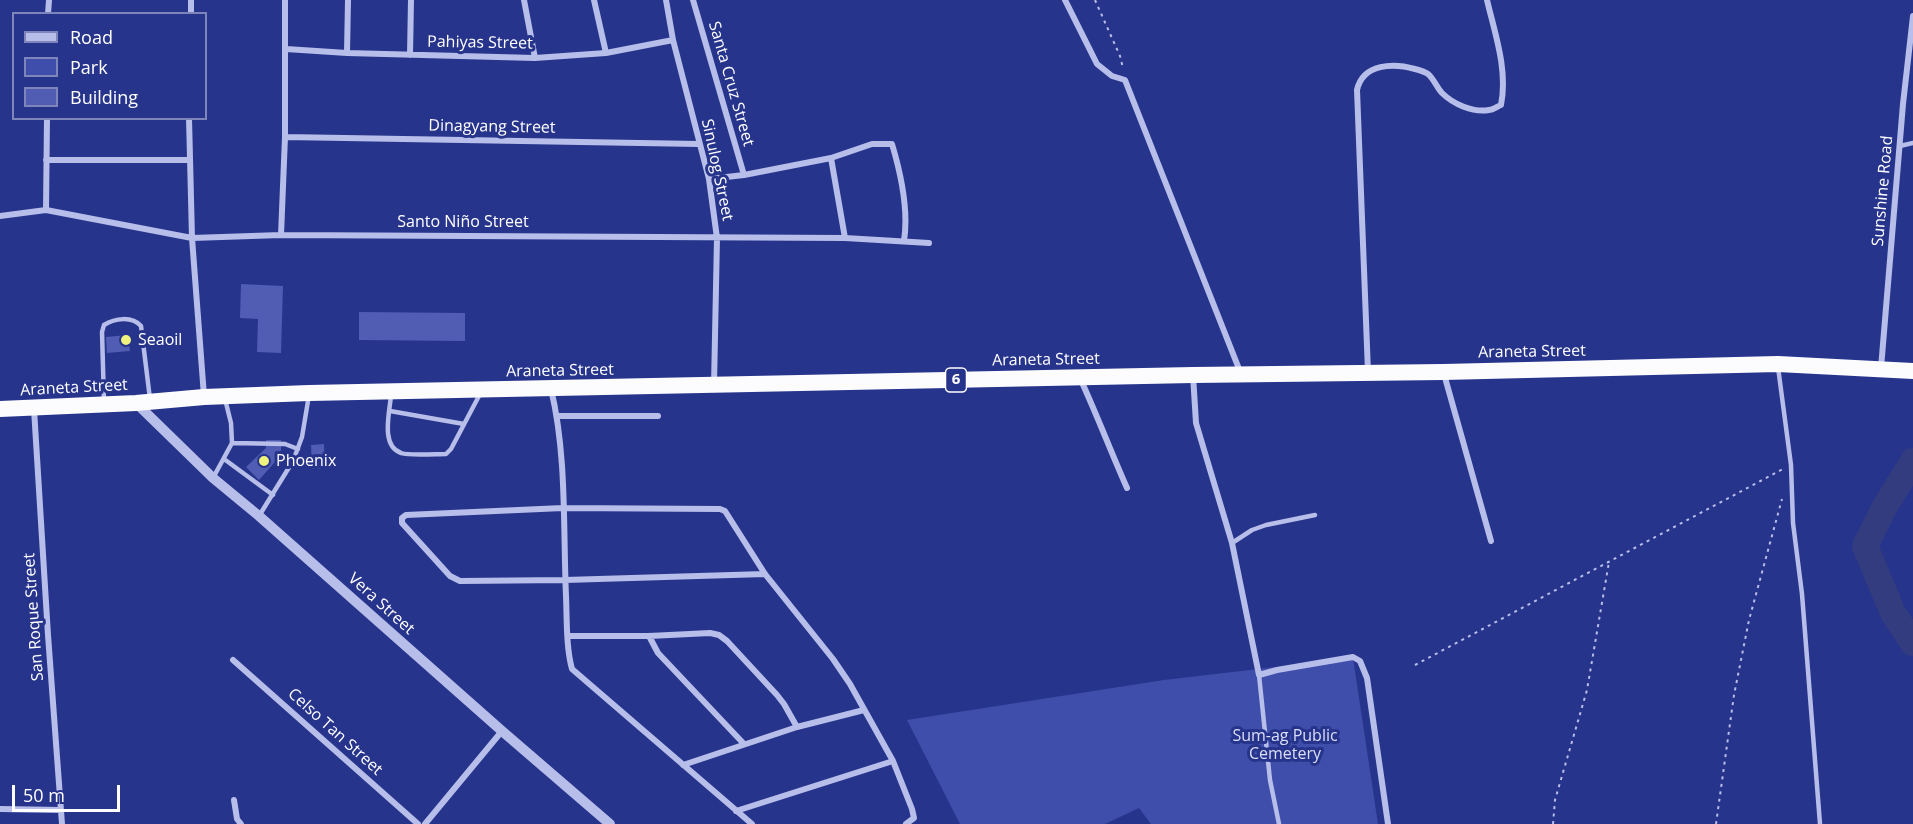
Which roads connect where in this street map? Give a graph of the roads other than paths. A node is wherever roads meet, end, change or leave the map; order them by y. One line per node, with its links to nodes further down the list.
1 (285, 0): 12 (street)
2 (348, 0): 13 (street)
3 (411, 0): 15 (street)
4 (524, 0): 16 (street)
5 (594, 0): 14 (street)
6 (666, 0): 11 (street, Sinulog Street)
7 (693, 0): 26 (street, Santa Cruz Street)
8 (1065, 0): 42 (street)
9 (1487, 0): 40 (street)
10 (1913, 16): 22 (street, Sunshine Road)
11 (673, 40): 14 (street, Pahiyas Street); 21 (street, Sinulog Street)
12 (286, 49): 13 (street, Pahiyas Street); 19 (street)
13 (347, 53): 15 (street, Pahiyas Street)
14 (606, 53): 16 (street, Pahiyas Street)
15 (410, 55): 16 (street, Pahiyas Street)
16 (535, 58)
17 (47, 120): 24 (street)
18 (189, 120): 25 (street)
19 (285, 137): 21 (street, Dinagyang Street); 30 (street)
20 (1913, 142): 22 (lane)
21 (699, 144): 27 (street, Sinulog Street)
22 (1900, 146): 37 (street, Sunshine Road)
23 (831, 158): 26 (street); 33 (street); 34 (street)
24 (46, 160): 25 (street); 28 (street)
25 (189, 160): 31 (street)
26 (744, 175): 27 (street)
27 (709, 179): 32 (street, Sinulog Street)
28 (46, 210): 29 (street, Santo Niño Street); 31 (street, Santo Niño Street)
29 (0, 216)
30 (281, 235): 31 (street, Santo Niño Street); 32 (street, Santo Niño Street)
31 (192, 238): 49 (street)
32 (717, 238): 33 (street, Santo Niño Street); 44 (street, Sinulog Street)
33 (845, 238): 34 (street, Santo Niño Street)
34 (904, 241): 35 (street, Santo Niño Street)
35 (929, 243)
36 (1778, 364): 37 (highway, Araneta Street / 6); 39 (highway, Araneta Street / 6); 95 (lane)
37 (1881, 369): 38 (highway, Araneta Street / 6)
38 (1913, 371)
39 (1443, 372): 40 (highway, Araneta Street / 6); 68 (street)
40 (1368, 373): 42 (highway, Araneta Street / 6)
41 (1193, 375): 42 (highway, Araneta Street / 6); 43 (highway, Araneta Street / 6); 69 (street)
42 (1241, 375)
43 (1080, 378): 44 (highway, Araneta Street / 6); 63 (street)
44 (714, 385): 45 (highway, Araneta Street / 6)
45 (551, 389): 46 (highway, Araneta Street / 6); 56 (street)
46 (481, 390): 47 (highway, Araneta Street / 6); 58 (lane)
47 (391, 392): 48 (highway, Araneta Street / 6); 55 (lane)
48 (309, 393): 50 (highway, Araneta Street / 6); 60 (lane)
49 (204, 397): 50 (highway, Araneta Street / 6); 51 (highway, Araneta Street / 6)
50 (225, 397): 59 (lane)
51 (143, 403): 52 (highway, Araneta Street / 6); 52 (lane); 62 (street, Vera Street)
52 (104, 404): 53 (highway, Araneta Street / 6)
53 (34, 408): 54 (highway, Araneta Street / 6); 84 (street, San Roque Street)
54 (0, 409)
55 (390, 411): 58 (lane); 58 (lane)
56 (558, 416): 57 (street); 65 (street)
57 (658, 416)
58 (464, 424)
59 (232, 442): 60 (lane); 61 (lane)
60 (298, 449): 64 (lane)
61 (224, 459): 62 (lane); 64 (lane)
62 (213, 478): 67 (street, Vera Street)
63 (1127, 488)
64 (273, 495): 67 (lane)
65 (563, 508): 70 (street); 71 (street); 71 (street)
66 (1315, 515): 69 (lane)
67 (259, 516): 78 (street, Vera Street)
68 (1491, 541)
69 (1232, 543): 75 (street)
70 (765, 574): 71 (street); 76 (street)
71 (565, 580): 72 (street)
72 (568, 636): 73 (street); 81 (street)
73 (649, 636): 77 (street); 79 (street)
74 (233, 660): 88 (street, Celso Tan Street)
75 (1259, 675): 93 (lane); 94 (street)
76 (864, 710): 77 (street); 80 (street)
77 (797, 727): 79 (street)
78 (502, 731): 89 (street); 90 (street, Vera Street)
79 (744, 744): 81 (street)
80 (893, 761): 85 (street); 92 (street)
81 (683, 765): 85 (street)
82 (234, 800): 87 (street)
83 (0, 809): 84 (street)
84 (61, 810): 86 (street, San Roque Street)
85 (736, 811): 91 (street)
86 (62, 824)
87 (241, 824)
88 (418, 824)
89 (426, 824)
90 (610, 824)
91 (752, 824)
92 (906, 824)
93 (1279, 824)
94 (1388, 824)
95 (1820, 824)

